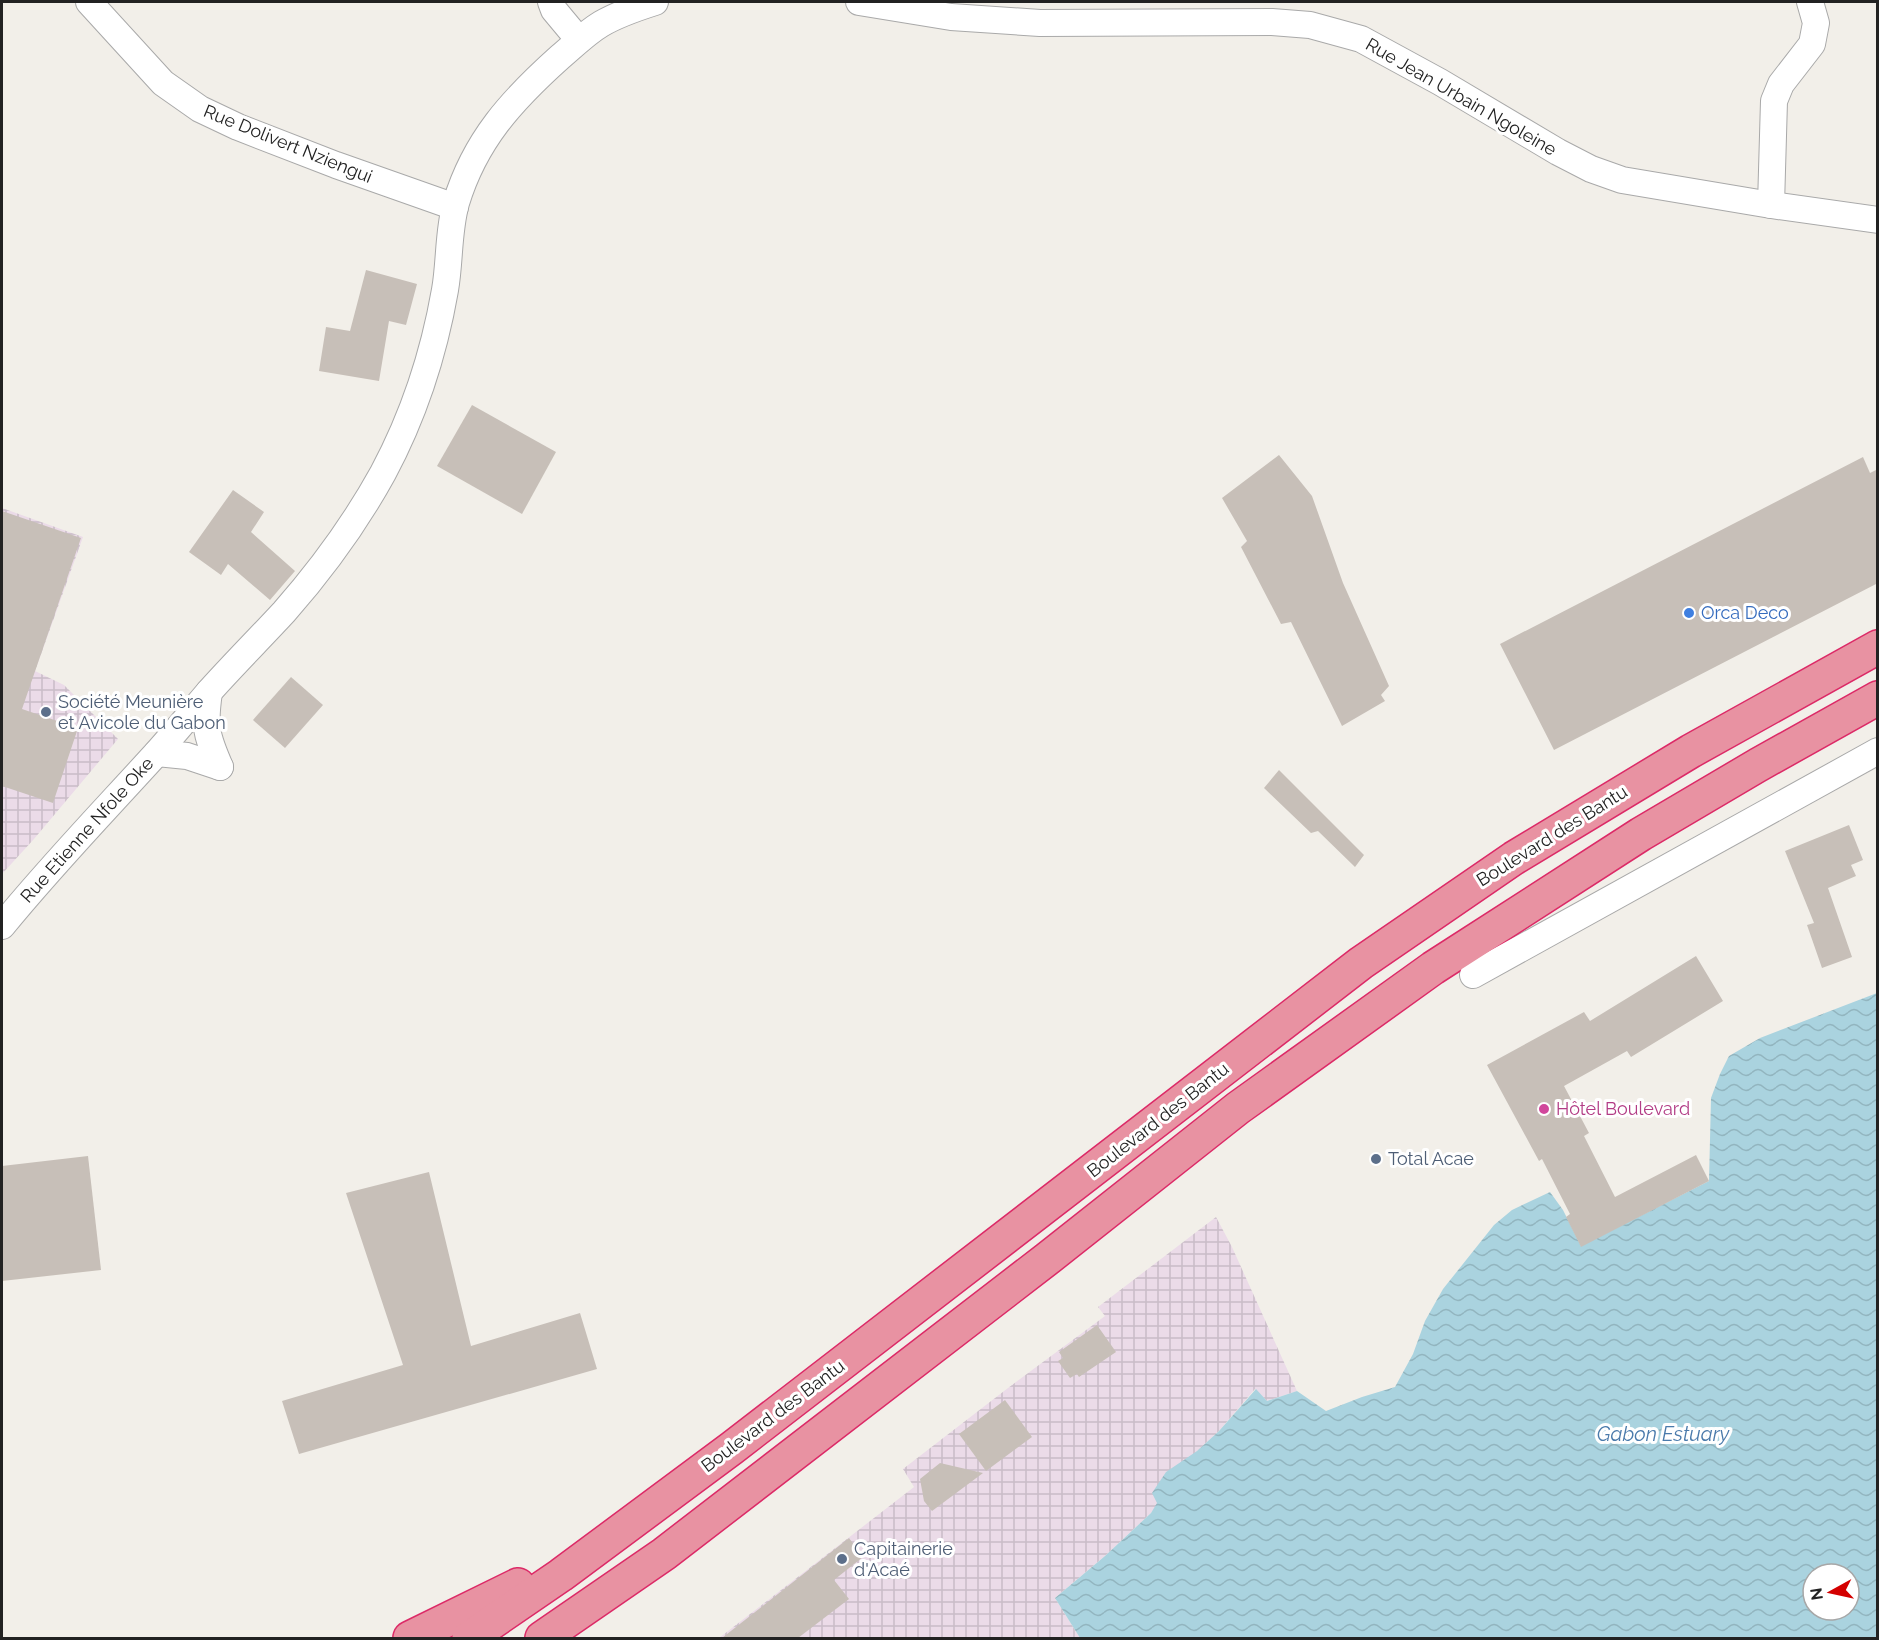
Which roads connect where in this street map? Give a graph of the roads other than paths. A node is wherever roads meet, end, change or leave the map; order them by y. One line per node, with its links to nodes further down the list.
1 (89, 2): 8 (street, Rue Dolivert Nziengui)
2 (551, 2): 6 (street)
3 (655, 2): 6 (street)
4 (859, 2): 7 (street, Rue Jean Urbain Ngoleine)
5 (1810, 2): 7 (street)
6 (579, 40): 8 (street)
7 (1771, 205): 9 (street, Rue Jean Urbain Ngoleine)
8 (455, 207): 11 (street, Rue Etienne Nfole Oke)
9 (1878, 220)
10 (1878, 646): 17 (highway, Boulevard des Bantu)
11 (209, 692): 14 (street, Rue Etienne Nfole Oke); 14 (street)
12 (1878, 698): 18 (highway)
13 (1878, 751): 16 (street)
14 (157, 753): 15 (street, Rue Etienne Nfole Oke)
15 (2, 926)
16 (1473, 975)
17 (603, 1544): 19 (highway); 20 (highway, Boulevard des Bantu)
18 (664, 1554): 21 (highway); 22 (highway)
19 (410, 1638)
20 (469, 1638)
21 (542, 1638)
22 (570, 1638)

